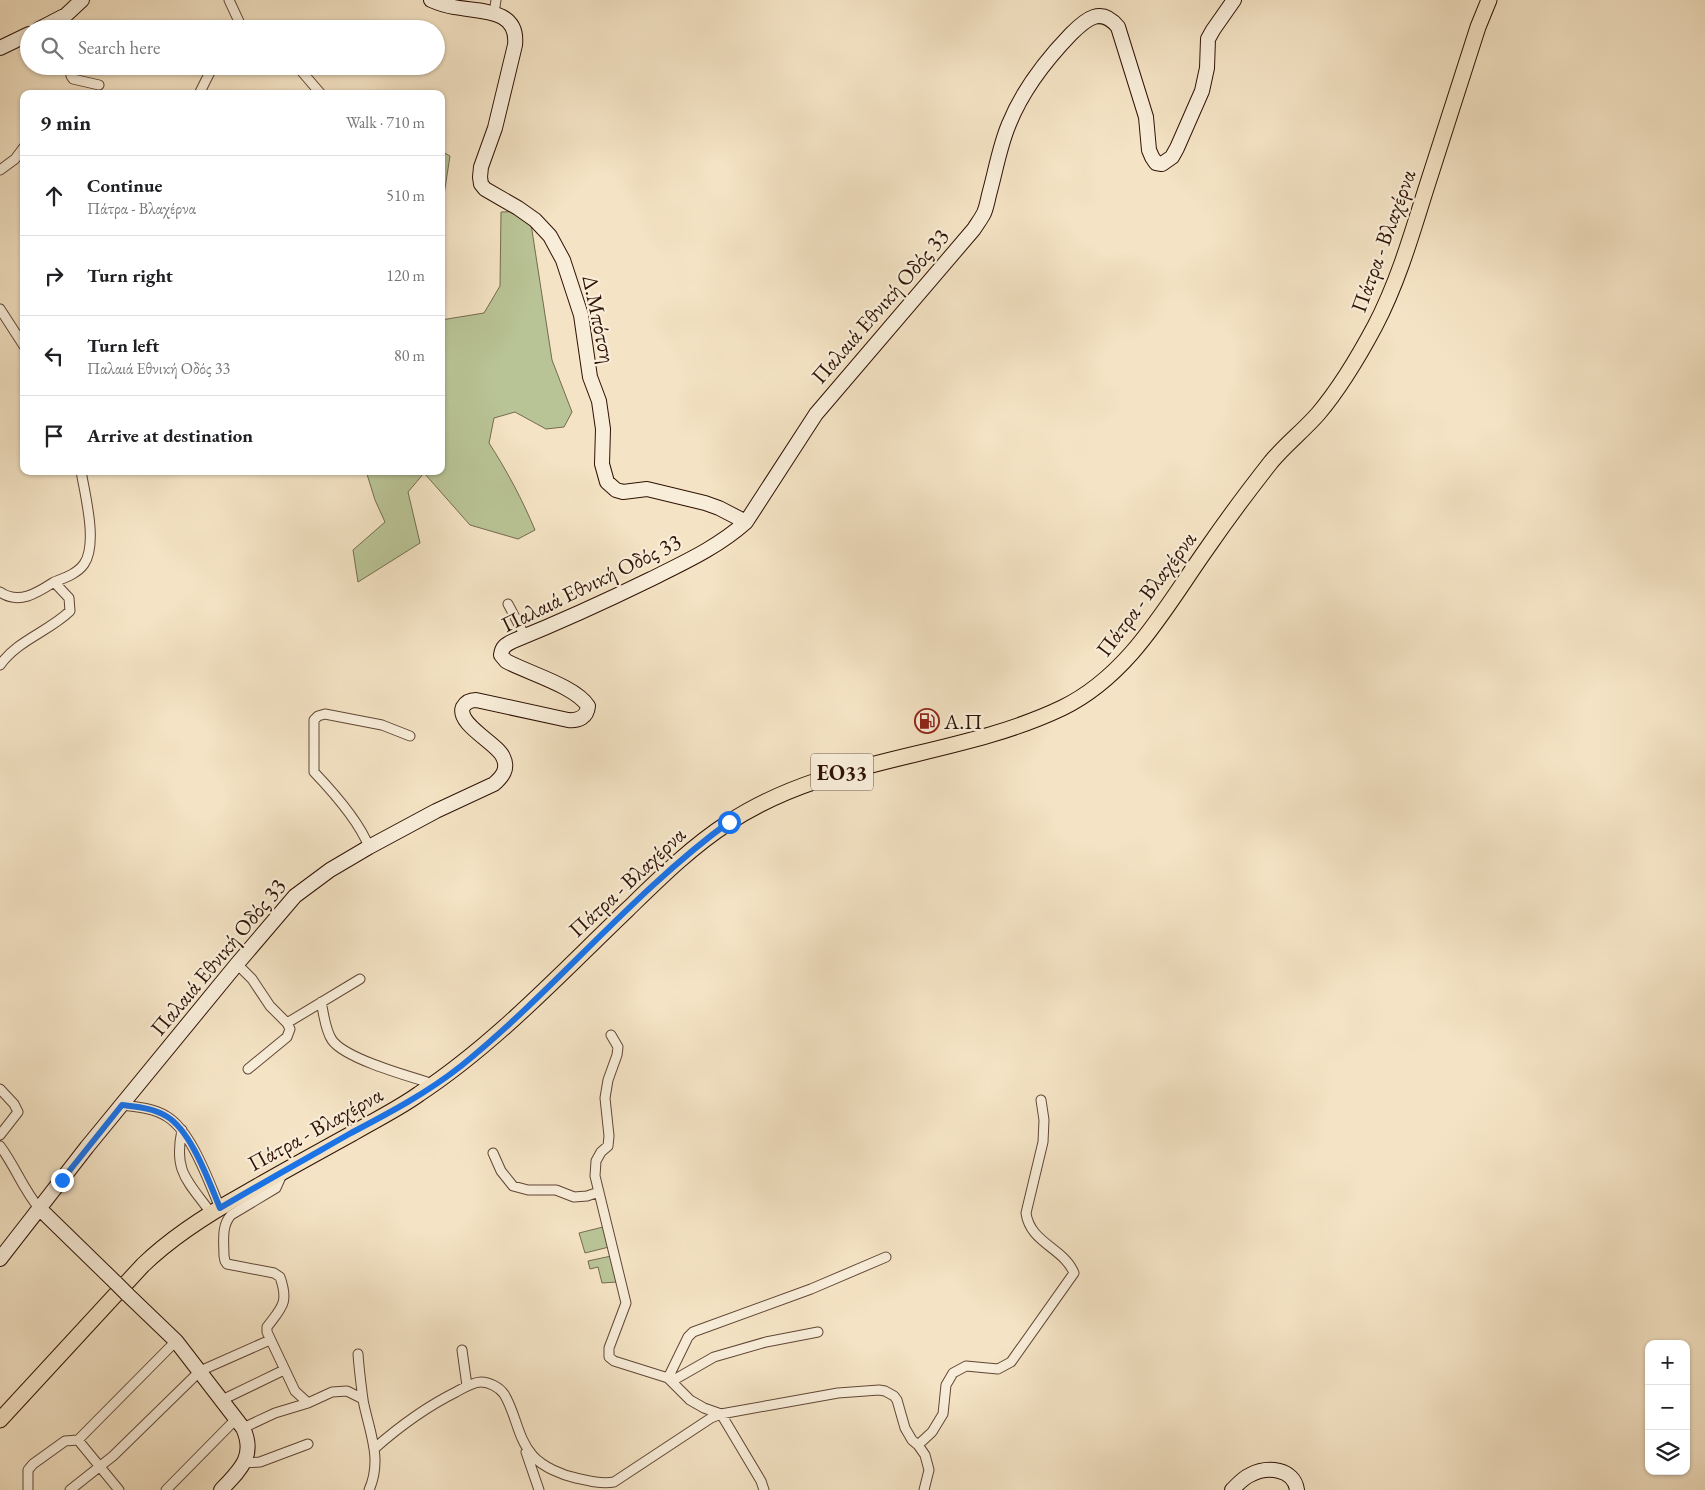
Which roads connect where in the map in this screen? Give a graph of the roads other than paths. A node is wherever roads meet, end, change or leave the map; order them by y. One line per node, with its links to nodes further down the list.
1 (82, 0): 7 (main road)
2 (229, 0): 8 (street)
3 (431, 0): 6 (main road, Δ.Μπότση)
4 (1234, 0): 22 (main road, Παλαιά Εθνική Οδός 33)
5 (1489, 0): 36 (main road, Πάτρα - Βλαχέρνα / ΕΟ33)
6 (495, 7): 22 (main road, Δ.Μπότση)
7 (57, 20)
8 (239, 20)
9 (20, 38): 10 (main road)
10 (0, 48)
11 (71, 75): 14 (street)
12 (208, 75): 15 (street)
13 (305, 75): 16 (street)
14 (99, 84)
15 (201, 90)
16 (318, 90)
17 (20, 152): 18 (street)
18 (0, 170)
19 (0, 309): 20 (street)
20 (20, 340)
21 (82, 475): 23 (street)
22 (746, 522): 26 (main road, Παλαιά Εθνική Οδός 33)
23 (54, 582): 24 (street); 27 (street)
24 (0, 592)
25 (508, 604): 26 (street)
26 (525, 636): 29 (main road, Παλαιά Εθνική Οδός 33)
27 (0, 665)
28 (410, 736): 29 (street)
29 (369, 847): 30 (main road, Παλαιά Εθνική Οδός 33)
30 (236, 964): 33 (street); 39 (main road, Παλαιά Εθνική Οδός 33)
31 (360, 979): 32 (street)
32 (321, 1002): 33 (street); 36 (street)
33 (287, 1022): 35 (street)
34 (611, 1036): 45 (street)
35 (248, 1069)
36 (434, 1084): 44 (main road, Πάτρα - Βλαχέρνα / ΕΟ33)
37 (0, 1089): 41 (street)
38 (1041, 1100): 68 (street)
39 (122, 1105): 40 (street); 46 (main road, Παλαιά Εθνική Οδός 33)
40 (182, 1130): 47 (street); 47 (street)
41 (0, 1135)
42 (0, 1146): 46 (street)
43 (493, 1154): 45 (street)
44 (283, 1171): 47 (main road, Πάτρα - Βλαχέρνα / ΕΟ33); 51 (street)
45 (599, 1192): 57 (street)
46 (39, 1208): 49 (main road, Παλαιά Εθνική Οδός 33); 52 (main road, bridge)
47 (216, 1210): 63 (main road, Πάτρα - Βλαχέρνα / ΕΟ33)
48 (886, 1257): 57 (street)
49 (0, 1259)
50 (818, 1332): 57 (street)
51 (270, 1340): 55 (street); 56 (street)
52 (176, 1341): 56 (main road); 65 (street)
53 (462, 1350): 58 (street)
54 (358, 1354): 59 (street)
55 (284, 1370): 60 (street); 61 (street)
56 (200, 1371): 60 (main road); 71 (street)
57 (670, 1380): 62 (street)
58 (467, 1386): 66 (street); 69 (street)
59 (363, 1399): 61 (street); 69 (street)
60 (222, 1400): 64 (main road)
61 (308, 1403): 64 (street)
62 (721, 1414): 66 (street); 68 (street); 79 (street)
63 (0, 1420)
64 (239, 1423): 70 (main road); 75 (street)
65 (78, 1440): 71 (street); 72 (street)
66 (524, 1443): 78 (street)
67 (308, 1444): 70 (street)
68 (918, 1445): 80 (street)
69 (375, 1448): 77 (street)
70 (244, 1463): 76 (main road)
71 (101, 1466): 73 (street); 74 (street)
72 (28, 1490)
73 (70, 1490)
74 (119, 1490)
75 (166, 1490)
76 (221, 1490)
77 (369, 1490)
78 (538, 1490)
79 (764, 1490)
80 (924, 1490)
81 (1232, 1490): 82 (main road)
82 (1297, 1490)

